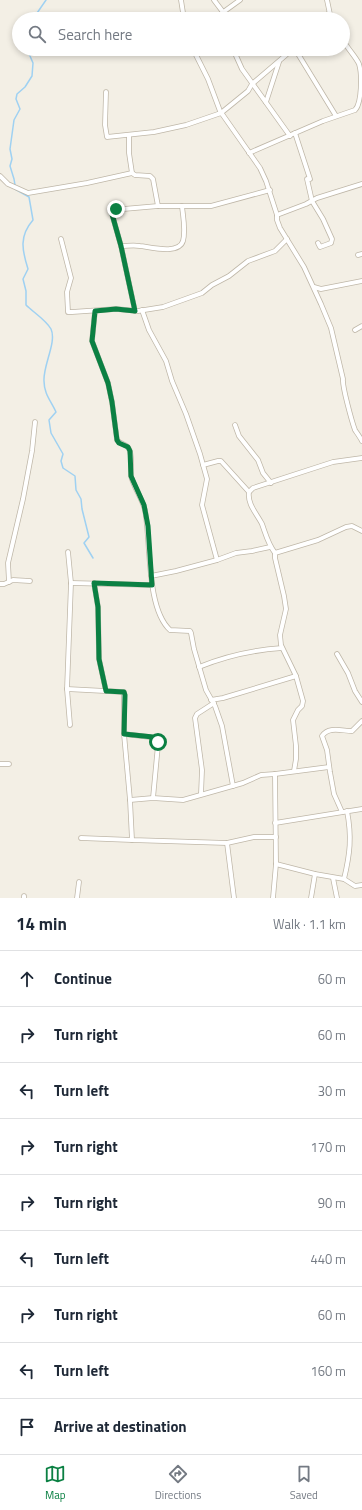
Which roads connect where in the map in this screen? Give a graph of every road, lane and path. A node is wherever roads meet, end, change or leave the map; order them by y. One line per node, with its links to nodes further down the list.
1 (180, 0): 5 (street)
2 (214, 0): 6 (street)
3 (240, 0): 7 (street)
4 (327, 0): 8 (street)
5 (183, 12)
6 (219, 12)
7 (226, 12)
8 (329, 12)
9 (350, 51): 17 (street)
10 (196, 56): 19 (street)
11 (236, 56): 15 (street)
12 (286, 56): 14 (street)
13 (298, 56): 20 (street)
14 (279, 62): 15 (street); 18 (street)
15 (252, 84): 18 (street); 19 (street)
16 (106, 92): 22 (street)
17 (362, 95): 20 (street)
18 (266, 102): 23 (street)
19 (221, 113): 22 (street); 24 (street)
20 (336, 116): 21 (street)
21 (295, 134): 23 (street); 29 (street)
22 (129, 135): 25 (street)
23 (290, 136): 24 (street)
24 (249, 153): 28 (street)
25 (132, 173): 26 (street); 30 (street)
26 (0, 176)
27 (362, 184): 29 (street)
28 (270, 190): 31 (street); 32 (street)
29 (312, 201): 32 (street); 35 (street)
30 (158, 206): 31 (street); 36 (street)
31 (182, 206): 36 (street)
32 (278, 216): 34 (street)
33 (61, 239): 42 (street)
34 (287, 239): 38 (street); 41 (street)
35 (318, 243)
36 (121, 246): 43 (street)
37 (362, 281): 39 (street)
38 (314, 286): 39 (street); 40 (street)
39 (321, 289): 40 (street)
40 (316, 294): 48 (street)
41 (142, 310): 43 (street); 50 (street)
42 (95, 311): 43 (street); 58 (street)
43 (135, 311)
44 (362, 326): 45 (street)
45 (355, 330)
46 (35, 422): 60 (street)
47 (235, 425): 51 (street)
48 (362, 441)
49 (362, 458): 51 (street)
50 (203, 465): 52 (street); 57 (street)
51 (271, 483): 52 (street)
52 (248, 492): 54 (street)
53 (362, 531): 56 (street)
54 (270, 547): 56 (street); 57 (street)
55 (68, 552): 61 (street)
56 (275, 553): 65 (street)
57 (217, 560): 58 (street)
58 (151, 576): 64 (street)
59 (30, 581): 60 (street)
60 (9, 582): 63 (street)
61 (72, 583): 62 (street); 69 (street)
62 (94, 583): 64 (street); 70 (street)
63 (0, 584)
64 (152, 585): 67 (street)
65 (282, 648): 67 (street); 68 (street)
66 (337, 654): 72 (street)
67 (199, 666): 71 (street)
68 (296, 676): 71 (street); 79 (street)
69 (67, 689): 70 (street); 74 (street)
70 (106, 691): 75 (street)
71 (212, 702): 81 (street); 82 (street)
72 (362, 702)
73 (362, 721): 78 (street)
74 (70, 725)
75 (124, 734): 83 (street); 84 (street)
76 (0, 764): 77 (street)
77 (9, 764)
78 (329, 767): 79 (street); 86 (street)
79 (294, 770): 80 (street)
80 (274, 774): 81 (street); 87 (street)
81 (233, 786): 82 (street)
82 (201, 794): 83 (street)
83 (153, 798): 84 (street)
84 (130, 800): 90 (street)
85 (362, 809): 86 (street)
86 (344, 812): 87 (street); 95 (street)
87 (275, 823): 88 (street)
88 (276, 837): 91 (street); 92 (street)
89 (81, 838): 90 (street)
90 (132, 840): 91 (street)
91 (227, 843): 99 (street)
92 (276, 864): 93 (street); 100 (street)
93 (315, 874): 94 (street); 101 (street)
94 (333, 878): 95 (street); 102 (street)
95 (344, 879): 97 (street)
96 (79, 882): 98 (street)
97 (362, 885)
98 (77, 898)
99 (234, 898)
100 (273, 898)
101 (311, 898)
102 (337, 898)

